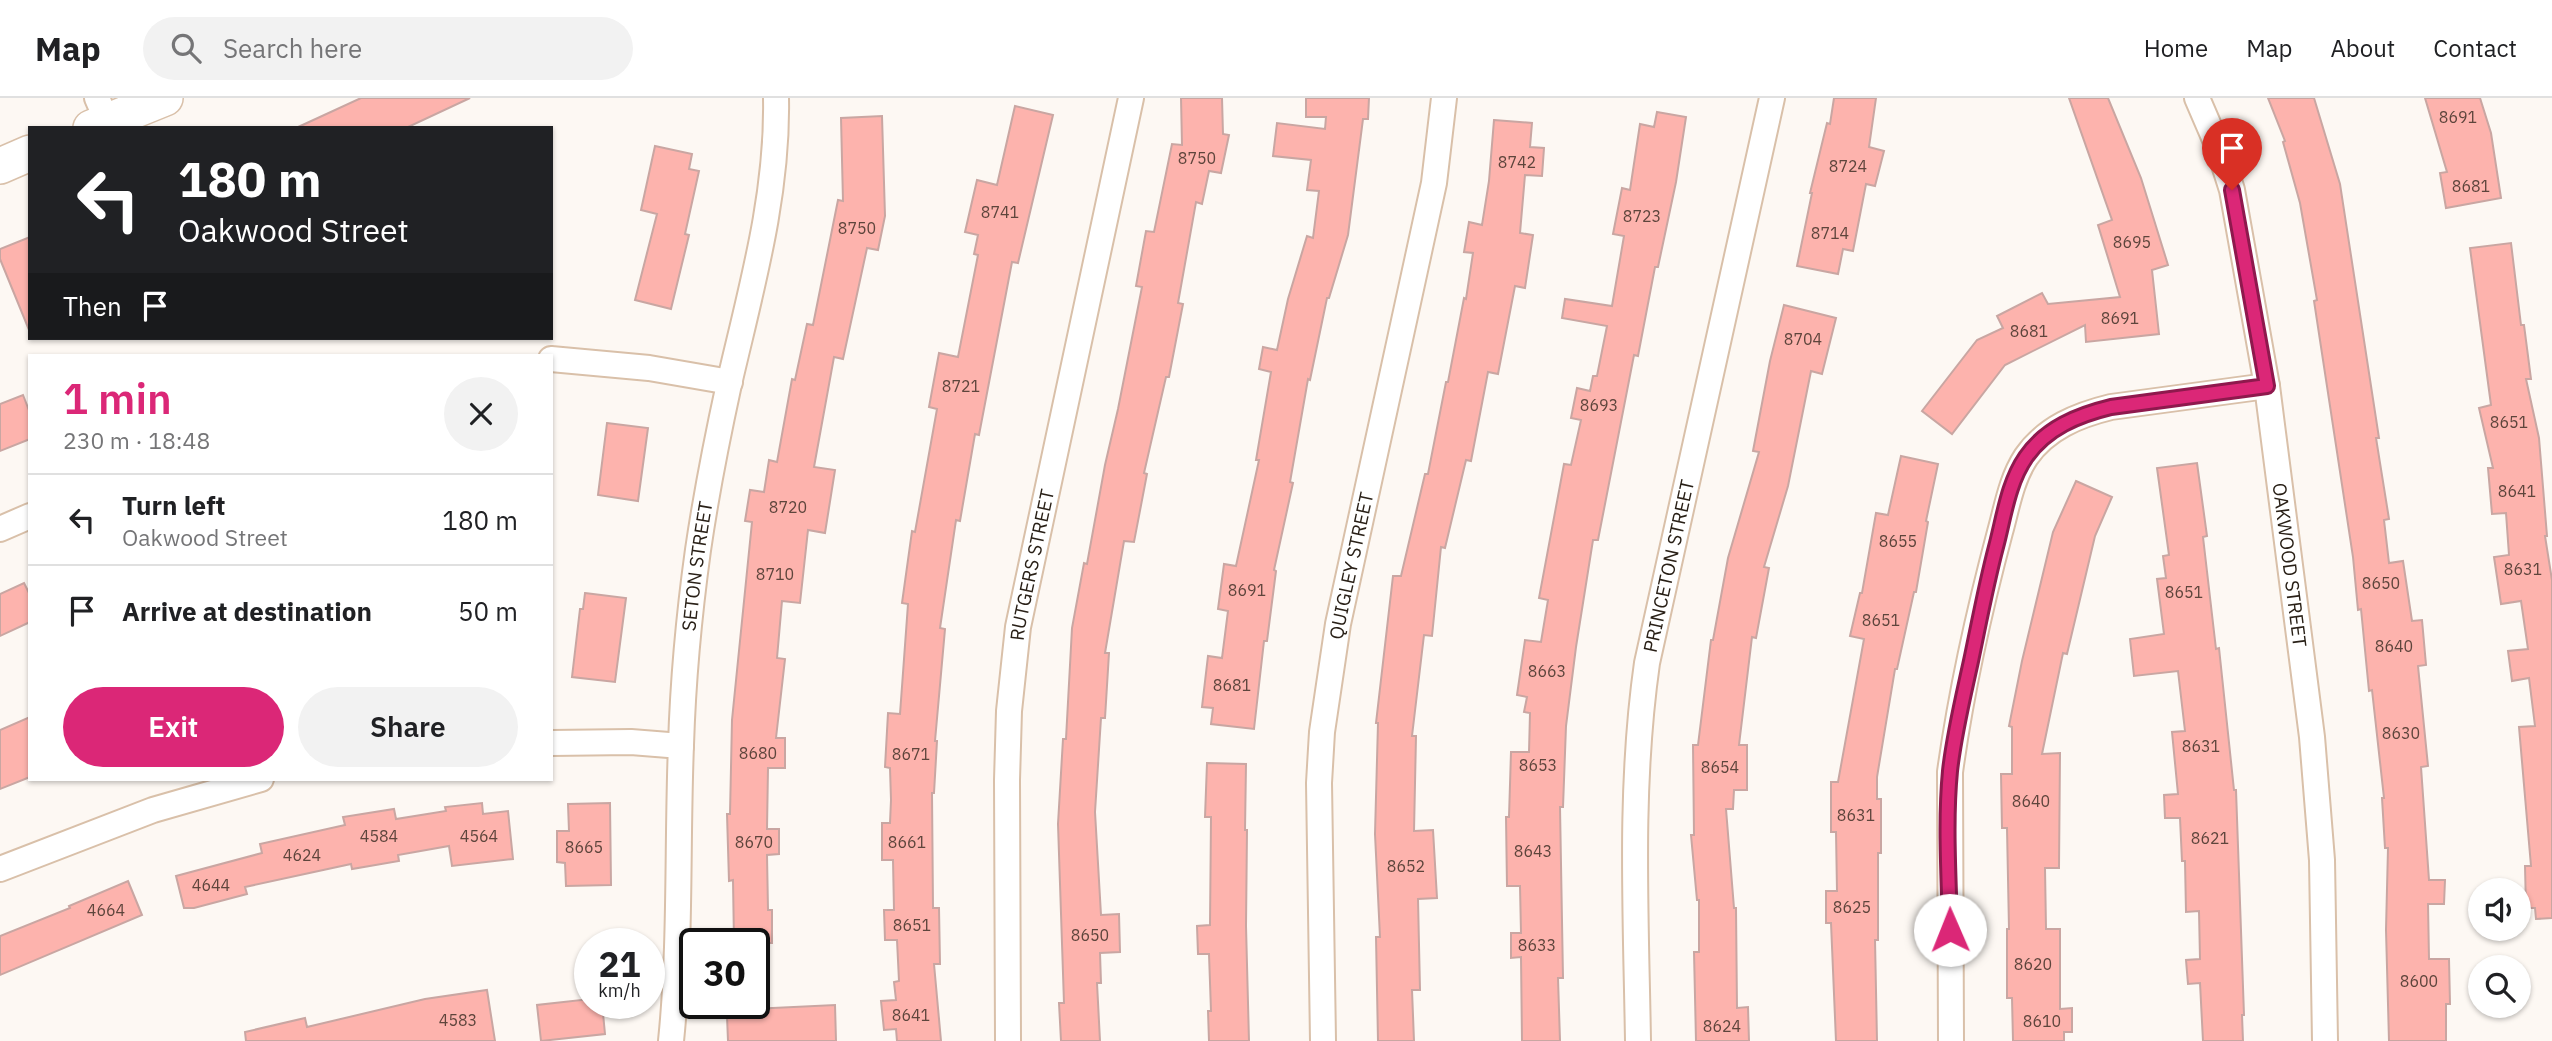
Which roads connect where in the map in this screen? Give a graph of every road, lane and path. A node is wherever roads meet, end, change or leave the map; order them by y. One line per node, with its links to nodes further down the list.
1 (164, 98): 7 (street)
2 (776, 98): 11 (street, SETON STREET)
3 (1131, 98): 20 (street, RUTGERS STREET)
4 (1444, 98): 21 (street, QUIGLEY STREET)
5 (1772, 98): 22 (street, PRINCETON STREET)
6 (2197, 98): 12 (street, OAKWOOD STREET)
7 (98, 116)
8 (28, 154): 9 (street)
9 (0, 166)
10 (553, 359): 11 (street)
11 (730, 382): 16 (street, SETON STREET)
12 (2267, 386): 23 (street); 24 (street, OAKWOOD STREET)
13 (28, 517): 14 (street)
14 (0, 529)
15 (553, 743): 16 (street)
16 (681, 746): 19 (street, SETON STREET)
17 (254, 781): 18 (street)
18 (0, 869)
19 (671, 1041)
20 (1009, 1041)
21 (1323, 1041)
22 (1638, 1041)
23 (1951, 1041)
24 (2325, 1041)

